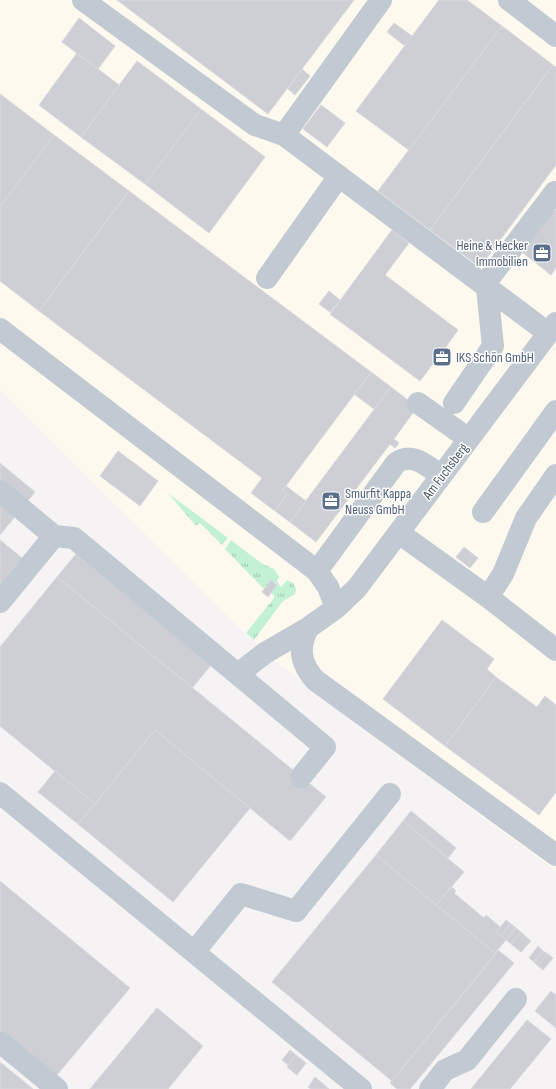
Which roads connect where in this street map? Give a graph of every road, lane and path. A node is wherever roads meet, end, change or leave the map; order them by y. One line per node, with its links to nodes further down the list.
1 (83, 0): 5 (street)
2 (381, 0): 5 (street)
3 (509, 0): 4 (street)
4 (556, 36)
5 (284, 135): 6 (street)
6 (339, 176): 8 (street); 9 (street)
7 (556, 193): 9 (street)
8 (267, 278)
9 (485, 286): 10 (street); 13 (street)
10 (552, 328): 15 (street, Am Fuchsberg)
11 (0, 329): 22 (street)
12 (418, 403): 15 (street)
13 (454, 403)
14 (556, 411): 19 (street)
15 (468, 439): 17 (street, Am Fuchsberg)
16 (556, 475): 23 (street)
17 (441, 476): 20 (street, Am Fuchsberg); 22 (street)
18 (0, 491): 21 (street)
19 (483, 512)
20 (399, 533): 23 (street); 25 (street, Am Fuchsberg)
21 (54, 536): 24 (street); 28 (street)
22 (317, 571): 25 (street)
23 (488, 597): 27 (street)
24 (0, 602)
25 (336, 608): 26 (street, Am Fuchsberg)
26 (308, 628): 28 (street, Am Fuchsberg); 32 (street)
27 (556, 650)
28 (238, 674): 29 (street)
29 (301, 777)
30 (0, 793): 33 (street)
31 (390, 794): 33 (street)
32 (556, 855)
33 (194, 952): 37 (street)
34 (516, 999): 38 (street)
35 (0, 1042): 36 (street)
36 (57, 1089)
37 (361, 1089)
38 (430, 1089)

